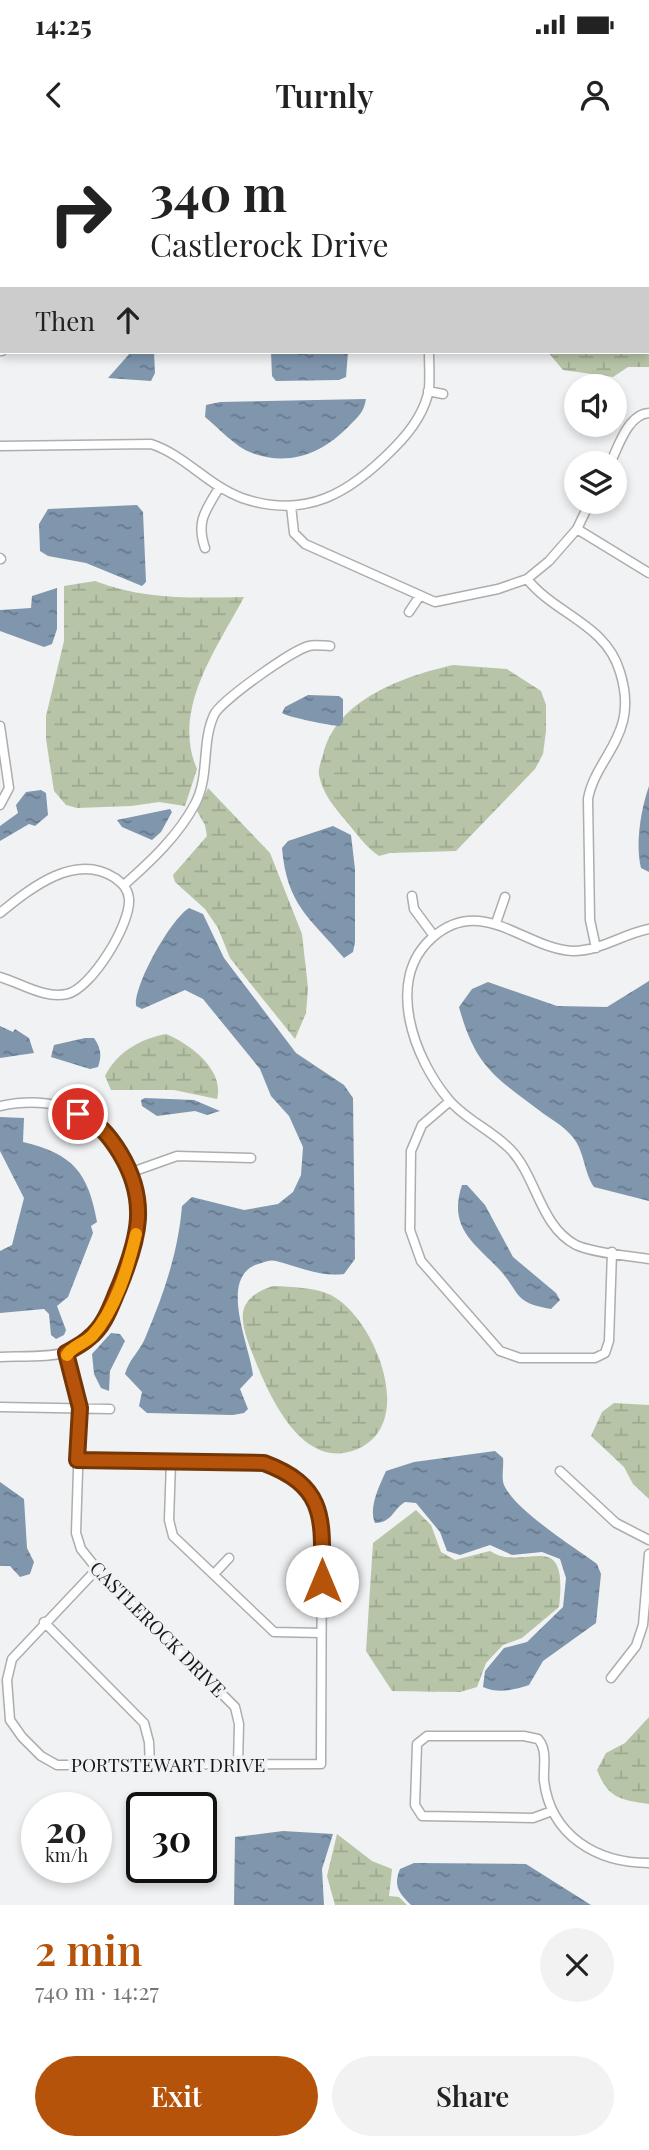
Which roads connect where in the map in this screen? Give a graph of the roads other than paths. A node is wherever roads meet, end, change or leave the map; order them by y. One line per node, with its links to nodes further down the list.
1 (429, 354): 2 (street)
2 (429, 391): 3 (street); 8 (street)
3 (443, 394)
4 (649, 413): 6 (street)
5 (0, 446): 7 (street)
6 (617, 451)
7 (219, 488): 8 (street); 11 (street)
8 (291, 506): 14 (street)
9 (585, 514): 10 (street)
10 (578, 529): 12 (street); 13 (street)
11 (205, 548)
12 (649, 573)
13 (527, 579): 14 (street); 26 (street)
14 (419, 597): 15 (street)
15 (409, 612)
16 (330, 646): 19 (street)
17 (0, 726): 18 (street)
18 (0, 805)
19 (124, 885): 22 (street); 27 (street)
20 (412, 896): 25 (street)
21 (505, 897): 23 (street)
22 (0, 913)
23 (496, 923): 25 (street); 26 (street)
24 (649, 929): 26 (street)
25 (434, 936): 28 (street)
26 (596, 948)
27 (0, 977)
28 (450, 1101): 32 (street); 32 (street)
29 (0, 1106): 31 (street)
30 (251, 1158): 31 (street)
31 (132, 1172): 34 (street)
32 (612, 1252): 33 (street)
33 (649, 1259)
34 (66, 1353): 35 (street); 37 (street, CASTLEROCK DRIVE)
35 (0, 1357)
36 (0, 1407): 37 (street)
37 (80, 1408): 38 (street); 39 (street, CASTLEROCK DRIVE)
38 (110, 1409)
39 (77, 1460): 40 (street); 45 (street, CASTLEROCK DRIVE)
40 (171, 1462): 46 (street); 49 (street)
41 (561, 1471): 42 (street)
42 (649, 1540)
43 (649, 1554): 48 (street)
44 (229, 1558): 46 (street)
45 (97, 1569): 47 (street, PORTSTEWART DRIVE); 51 (street, CASTLEROCK DRIVE)
46 (215, 1574): 49 (street)
47 (44, 1622): 52 (street); 52 (street, PORTSTEWART DRIVE)
48 (646, 1626): 50 (street)
49 (321, 1633): 51 (street, PORTSTEWART DRIVE)
50 (611, 1678)
51 (238, 1765): 52 (street, PORTSTEWART DRIVE)
52 (150, 1766)
53 (552, 1811): 53 (street); 54 (street)
54 (649, 1863)

